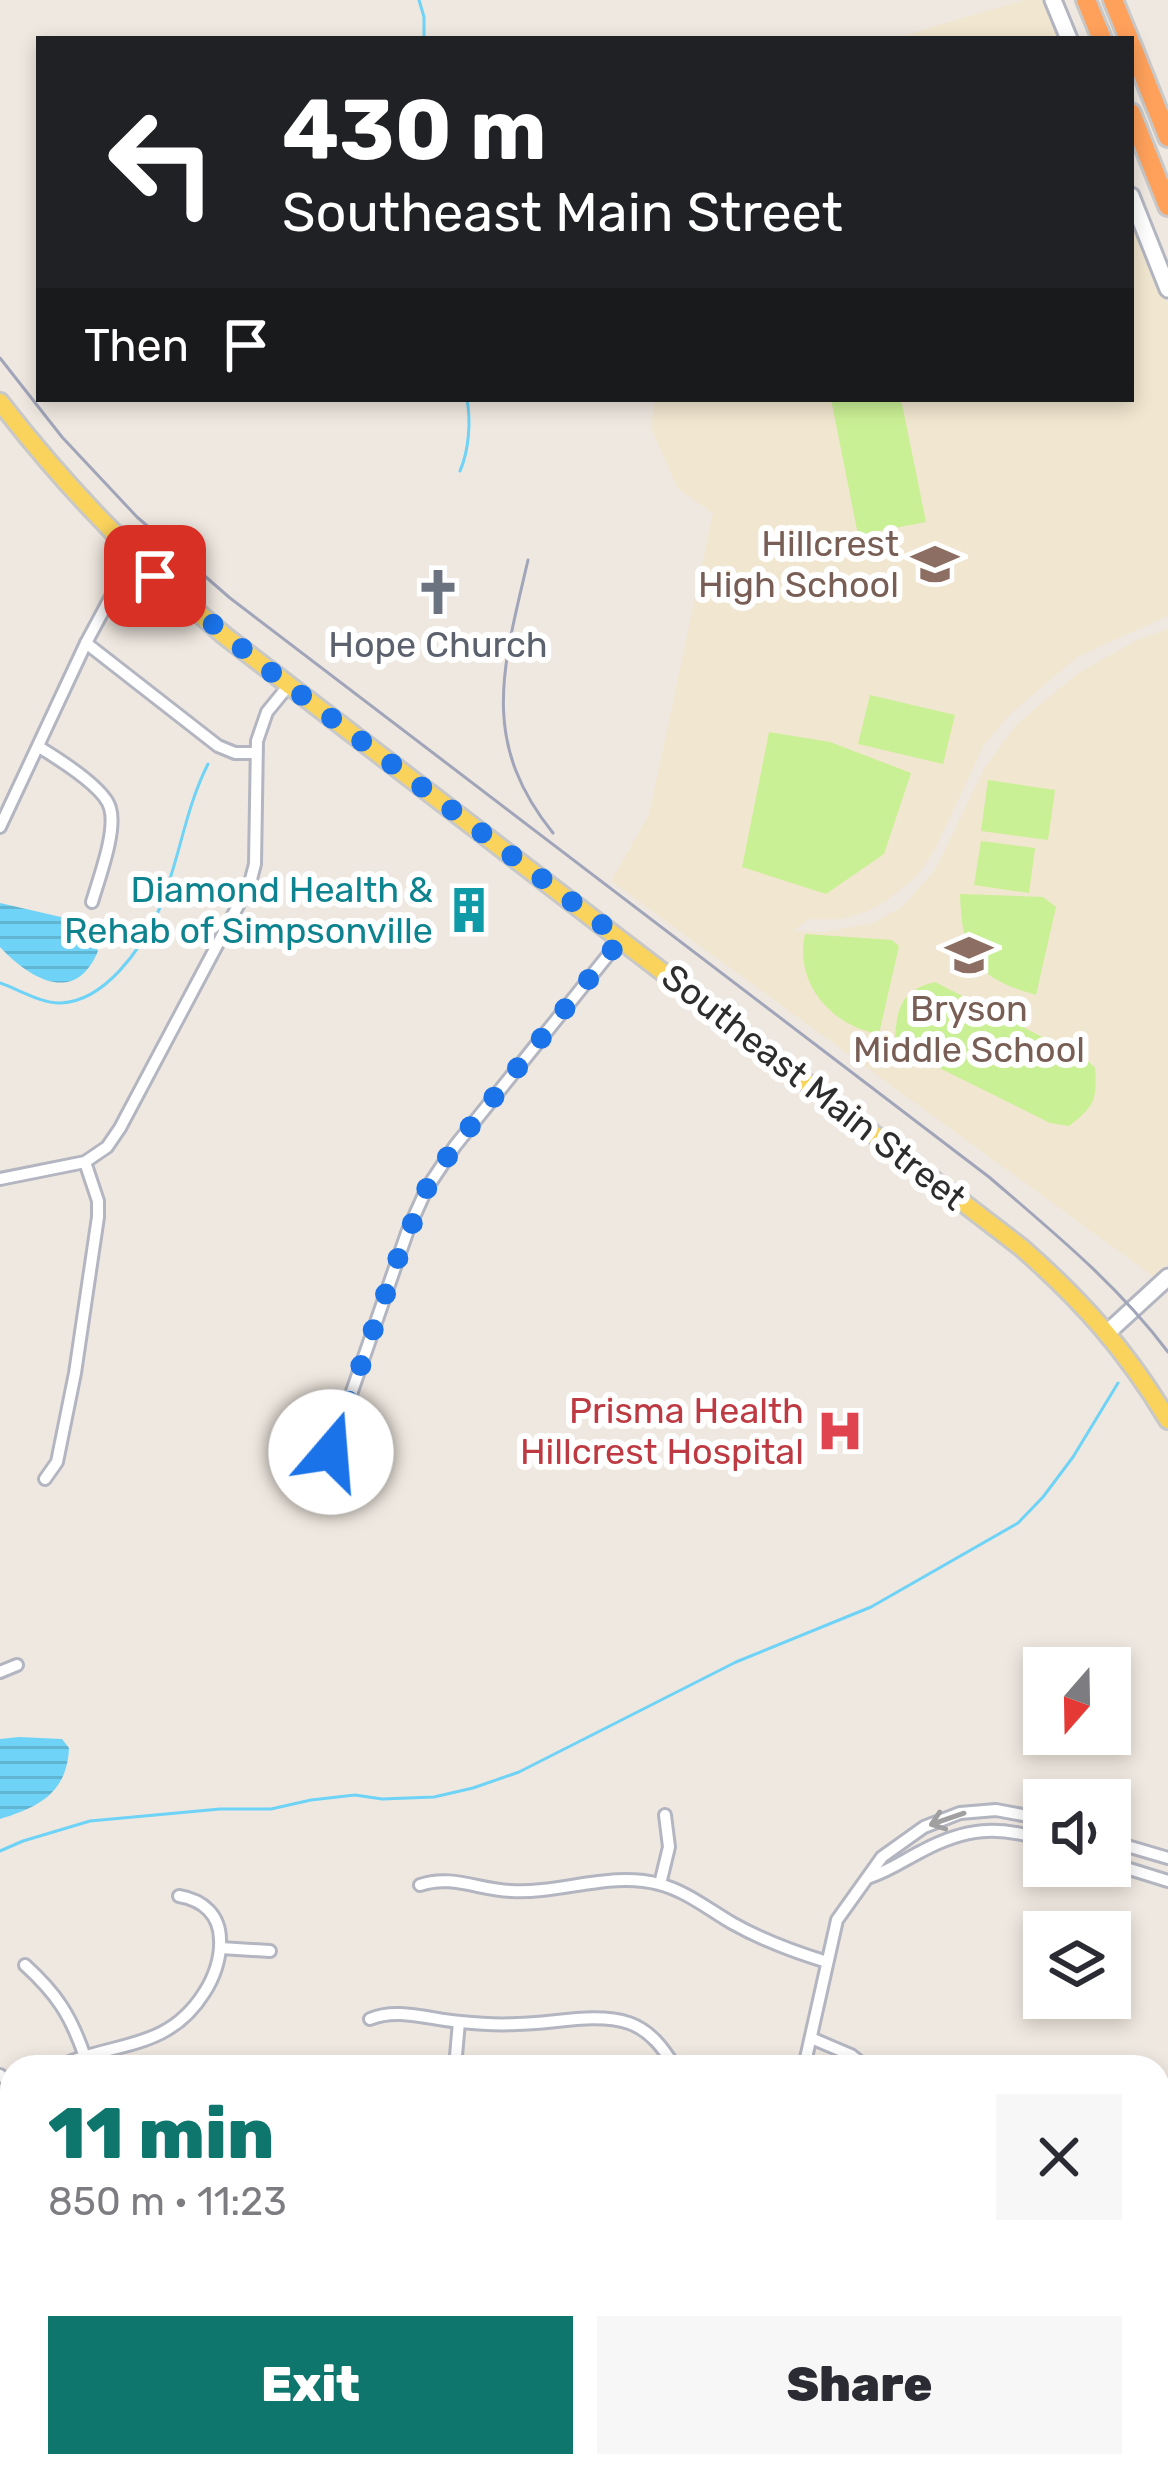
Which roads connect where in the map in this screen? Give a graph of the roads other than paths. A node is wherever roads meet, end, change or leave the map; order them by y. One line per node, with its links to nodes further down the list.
1 (1053, 0): 4 (street)
2 (1086, 0): 5 (highway)
3 (1113, 0): 6 (highway)
4 (1068, 36)
5 (1101, 36)
6 (1128, 36)
7 (1134, 52): 9 (highway)
8 (1134, 121): 11 (highway)
9 (1168, 137)
10 (1134, 204): 12 (street)
11 (1168, 206)
12 (1168, 289)
13 (2, 407): 14 (main road, Southeast Main Street)
14 (128, 548): 15 (main road, Southeast Main Street); 16 (street)
15 (155, 576): 16 (street); 18 (main road, Southeast Main Street)
16 (115, 589): 17 (street)
17 (86, 643): 19 (street); 20 (street)
18 (289, 685): 20 (street); 23 (main road, Southeast Main Street)
19 (39, 747): 21 (street); 22 (street)
20 (256, 753): 24 (street)
21 (0, 827)
22 (92, 902)
23 (621, 939): 27 (main road, Southeast Main Street); 29 (street)
24 (85, 1162): 25 (street); 30 (street)
25 (0, 1179)
26 (1168, 1277): 27 (street)
27 (1108, 1332): 28 (main road, Southeast Main Street)
28 (1168, 1420)
29 (331, 1452)
30 (45, 1479)
31 (17, 1666): 32 (street)
32 (0, 1672)
33 (664, 1815): 41 (street)
34 (1023, 1815): 39 (street, one-way to 39)
35 (1023, 1835): 39 (street)
36 (1131, 1847): 37 (street)
37 (1168, 1858)
38 (1131, 1869): 40 (street)
39 (870, 1877): 46 (street)
40 (1168, 1881)
41 (660, 1884): 42 (street); 46 (street)
42 (420, 1885)
43 (179, 1896): 44 (street)
44 (221, 1948): 45 (street); 52 (street)
45 (270, 1951)
46 (827, 1961): 50 (street)
47 (26, 1964): 51 (street)
48 (370, 2019): 49 (street)
49 (459, 2022): 53 (street); 54 (street)
50 (811, 2038): 55 (street); 56 (street)
51 (84, 2055)
52 (93, 2055)
53 (456, 2055)
54 (667, 2055)
55 (806, 2055)
56 (851, 2055)

